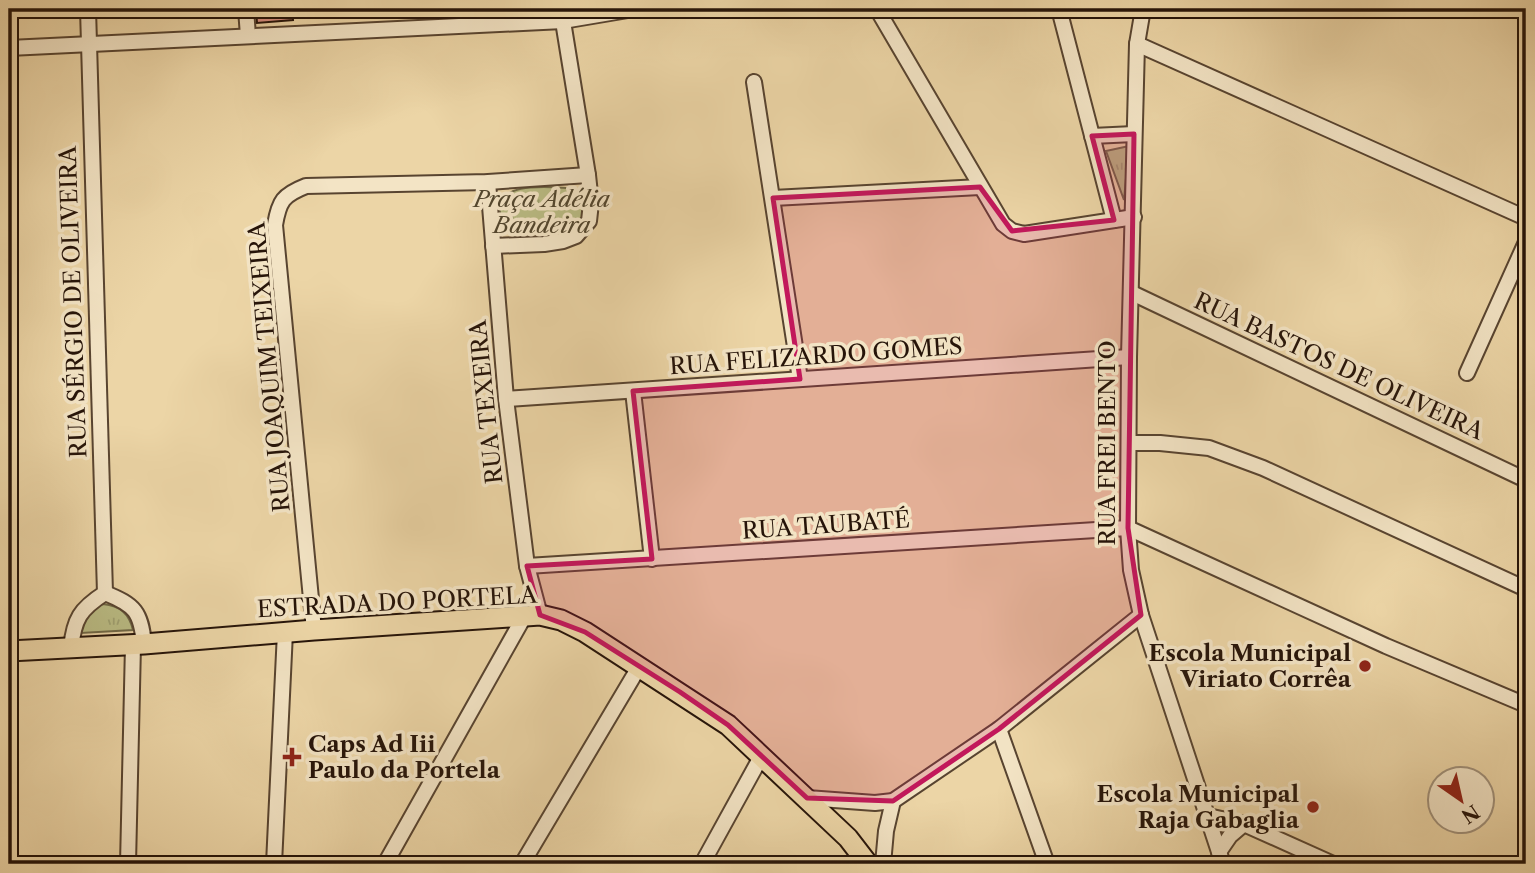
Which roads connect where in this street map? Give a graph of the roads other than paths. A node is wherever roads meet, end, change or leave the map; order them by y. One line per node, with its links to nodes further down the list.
1 (88, 9): 9 (street, RUA SÉRGIO DE OLIVEIRA)
2 (246, 9): 8 (street)
3 (634, 9): 7 (street)
4 (877, 9): 17 (street)
5 (1059, 9): 14 (street)
6 (1143, 9): 10 (street, RUA FREI BENTO)
7 (562, 15): 8 (street); 15 (street)
8 (248, 36): 9 (street)
9 (87, 44): 11 (street); 36 (street, RUA SÉRGIO DE OLIVEIRA)
10 (1137, 44): 13 (street, RUA FREI BENTO); 20 (street)
11 (9, 48)
12 (754, 82): 18 (street)
13 (1135, 134): 14 (street); 19 (street, RUA FREI BENTO)
14 (1092, 136): 21 (street)
15 (587, 175): 16 (street, RUA JOAQUIM TEIXEIRA); 23 (street)
16 (488, 182): 23 (street, RUA TEXEIRA); 39 (street, RUA JOAQUIM TEIXEIRA)
17 (980, 187): 18 (street); 21 (street)
18 (773, 198): 27 (street)
19 (1134, 217): 21 (street); 24 (street, RUA FREI BENTO)
20 (1526, 218)
21 (1114, 220)
22 (1526, 242): 26 (street)
23 (493, 246): 29 (street, RUA TEXEIRA)
24 (1132, 293): 25 (street, RUA FREI BENTO); 31 (street, RUA BASTOS DE OLIVEIRA)
25 (1129, 356): 27 (street, RUA FELIZARDO GOMES); 30 (street, RUA FREI BENTO)
26 (1467, 373)
27 (800, 379): 28 (street, RUA FELIZARDO GOMES)
28 (633, 391): 29 (street, RUA FELIZARDO GOMES); 33 (street)
29 (506, 399): 34 (street, RUA TEXEIRA)
30 (1130, 443): 32 (street, RUA FREI BENTO); 35 (street)
31 (1526, 480)
32 (1128, 528): 33 (street, RUA TAUBATÉ); 38 (street, RUA FREI BENTO); 45 (street)
33 (652, 559): 34 (street, RUA TAUBATÉ)
34 (527, 566): 37 (street, RUA TEXEIRA)
35 (1526, 589)
36 (105, 593): 41 (street); 42 (street)
37 (533, 615): 39 (main road, ESTRADA DO PORTELA); 44 (main road, ESTRADA DO PORTELA); 55 (street)
38 (1142, 615): 46 (street); 50 (street, RUA FREI BENTO)
39 (314, 630): 40 (main road, ESTRADA DO PORTELA)
40 (285, 632): 41 (main road, ESTRADA DO PORTELA); 54 (street)
41 (139, 645): 42 (main road, ESTRADA DO PORTELA); 53 (street)
42 (71, 649): 43 (main road, ESTRADA DO PORTELA)
43 (9, 651)
44 (639, 667): 47 (main road, ESTRADA DO PORTELA); 56 (street)
45 (1526, 705)
46 (999, 729): 49 (street); 60 (street)
47 (762, 755): 48 (main road, ESTRADA DO PORTELA); 57 (street)
48 (807, 798): 49 (street); 58 (main road, ESTRADA DO PORTELA)
49 (893, 801): 59 (street)
50 (1208, 816): 51 (street); 52 (street, RUA FREI BENTO)
51 (1244, 824): 52 (street); 61 (street)
52 (1221, 858)
53 (128, 864)
54 (274, 864)
55 (385, 864)
56 (522, 864)
57 (702, 864)
58 (868, 864)
59 (883, 864)
60 (1047, 864)
61 (1332, 864)

